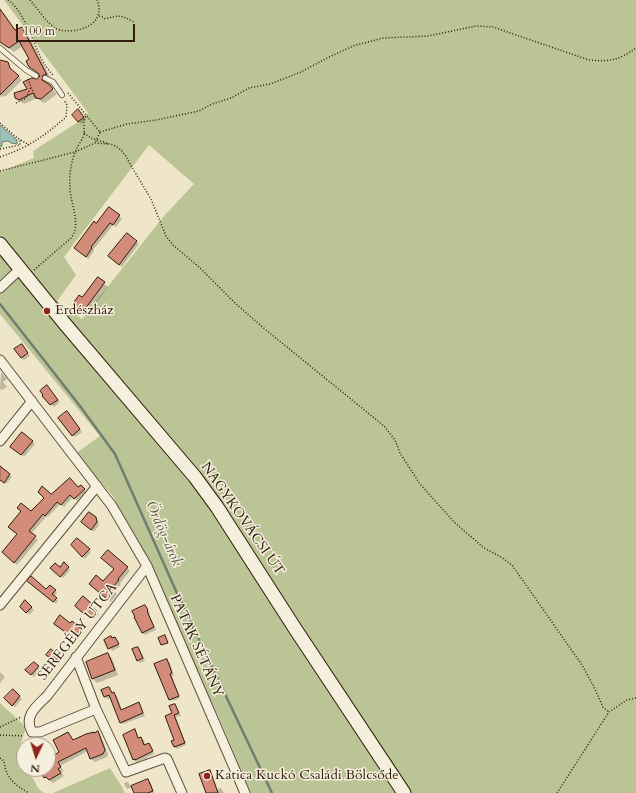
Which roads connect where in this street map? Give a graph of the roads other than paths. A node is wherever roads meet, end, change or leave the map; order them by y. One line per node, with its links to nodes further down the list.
1 (0, 48): 2 (lane)
2 (36, 76)
3 (45, 78): 4 (lane)
4 (62, 94)
5 (0, 244): 6 (street, NAGYKOVÁCSI ÚT)
6 (23, 272): 7 (street); 18 (street, NAGYKOVÁCSI ÚT)
7 (0, 288)
8 (0, 360): 9 (street, PATAK SÉTÁNY)
9 (32, 401): 10 (street); 11 (street, PATAK SÉTÁNY)
10 (0, 441)
11 (97, 486): 12 (street, PATAK SÉTÁNY); 13 (street)
12 (147, 566): 14 (street, SEREGÉLY UTCA); 17 (street, PATAK SÉTÁNY)
13 (0, 605)
14 (76, 657): 15 (street); 15 (street, SEREGÉLY UTCA)
15 (96, 709): 16 (street)
16 (182, 793)
17 (244, 793)
18 (404, 793)

